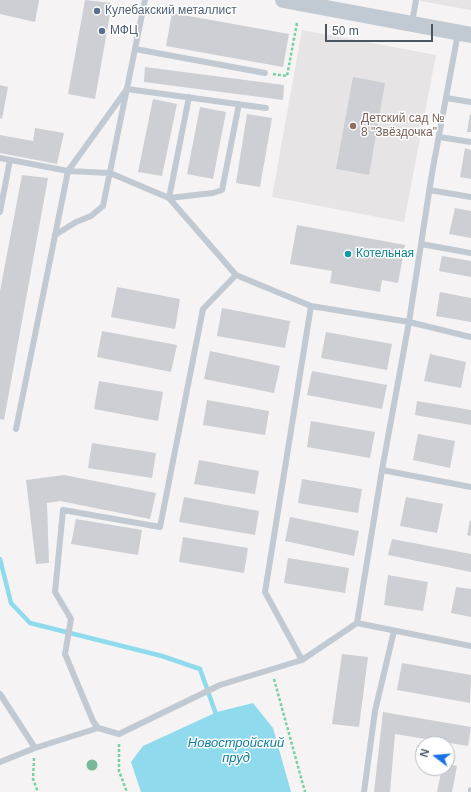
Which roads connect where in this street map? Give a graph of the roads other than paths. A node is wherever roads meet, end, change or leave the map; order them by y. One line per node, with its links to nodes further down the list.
1 (145, 0): 6 (lane)
2 (283, 0): 4 (street)
3 (416, 0): 4 (lane)
4 (412, 24): 5 (street)
5 (464, 34): 10 (lane)
6 (134, 49): 7 (lane); 8 (lane)
7 (265, 73)
8 (127, 89): 9 (lane); 18 (lane); 19 (lane)
9 (189, 97): 12 (lane); 22 (lane)
10 (446, 98): 11 (lane); 14 (lane)
11 (471, 102)
12 (239, 104): 13 (lane); 22 (lane)
13 (266, 108)
14 (439, 137): 15 (lane); 20 (lane)
15 (471, 142)
16 (0, 158): 17 (lane)
17 (10, 160): 18 (lane); 23 (lane)
18 (68, 171): 19 (lane); 24 (lane)
19 (110, 174): 22 (lane); 24 (lane)
20 (429, 190): 21 (lane); 25 (lane)
21 (471, 197)
22 (168, 198): 27 (lane)
23 (0, 212)
24 (55, 235): 31 (lane)
25 (421, 244): 26 (lane); 29 (lane)
26 (471, 253)
27 (236, 275): 28 (lane); 39 (lane)
28 (311, 306): 29 (lane); 37 (lane)
29 (409, 322): 30 (lane); 32 (lane)
30 (471, 338)
31 (16, 429)
32 (382, 470): 33 (lane); 34 (lane)
33 (471, 487)
34 (357, 624): 35 (lane); 37 (lane)
35 (394, 631): 36 (lane); 42 (lane)
36 (471, 646)
37 (302, 660): 39 (lane)
38 (0, 694): 40 (lane)
39 (98, 728): 40 (lane)
40 (35, 748): 41 (lane)
41 (0, 762)
42 (364, 792)

